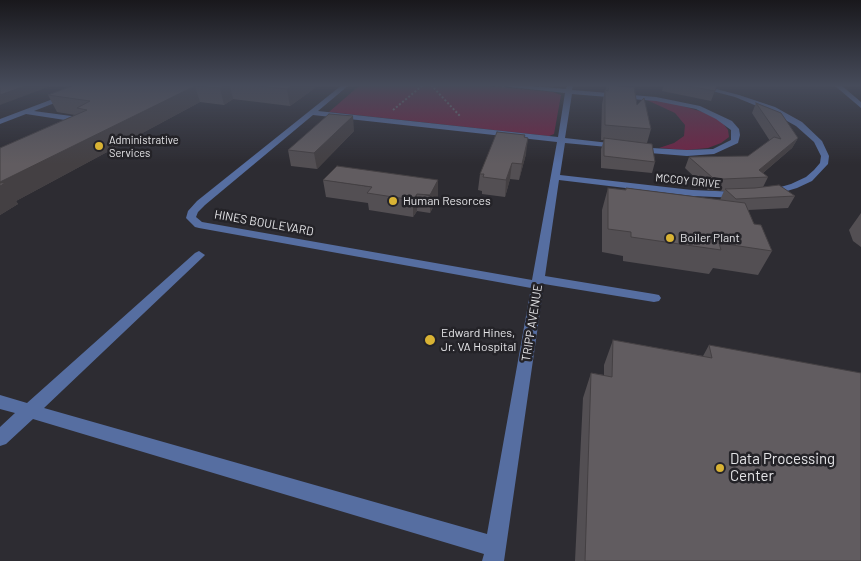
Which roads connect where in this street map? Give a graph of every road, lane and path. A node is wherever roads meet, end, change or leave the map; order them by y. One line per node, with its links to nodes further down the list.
1 (12, 111): 9 (street)
2 (455, 111): 10 (path)
3 (567, 111): 14 (street, TRIPP AVENUE)
4 (706, 111): 14 (street)
5 (776, 111): 15 (street, MCCOY DRIVE)
6 (25, 112): 8 (street); 11 (street)
7 (312, 113): 14 (street); 17 (street, HINES BOULEVARD)
8 (37, 114): 12 (street); 13 (street)
9 (0, 116)
10 (464, 121)
11 (0, 122)
12 (0, 128)
13 (71, 128)
14 (562, 140): 15 (street, TRIPP AVENUE)
15 (556, 177): 17 (street, TRIPP AVENUE)
16 (199, 255): 20 (street)
17 (539, 282): 18 (street); 22 (street, TRIPP AVENUE)
18 (654, 298)
19 (0, 402): 20 (street)
20 (30, 411): 21 (street); 22 (street)
21 (0, 438)
22 (494, 554)

